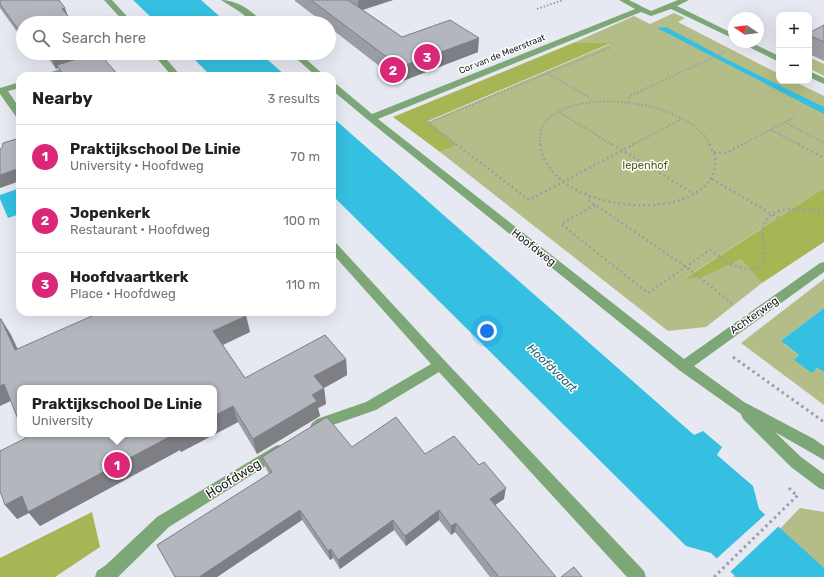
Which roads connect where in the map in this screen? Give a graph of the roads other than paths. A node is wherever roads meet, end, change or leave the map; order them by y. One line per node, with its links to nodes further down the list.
1 (108, 0): 9 (street)
2 (225, 0): 8 (street)
3 (237, 0): 8 (street)
4 (623, 0): 7 (street, Cor van de Meerstraat)
5 (685, 0): 6 (street, Cor van de Meerstraat)
6 (671, 6): 7 (street, Cor van de Meerstraat); 11 (street)
7 (641, 9): 26 (street, Cor van de Meerstraat)
8 (243, 10): 10 (street)
9 (123, 16)
10 (250, 16)
11 (728, 34)
12 (756, 48): 13 (street)
13 (776, 58)
14 (98, 60): 17 (street)
15 (162, 60): 18 (street)
16 (302, 60): 19 (street)
17 (61, 72)
18 (173, 72)
19 (316, 72)
20 (812, 75): 21 (street)
21 (824, 81)
22 (16, 86): 24 (street)
23 (336, 88): 26 (street, Hoofdweg)
24 (2, 90): 25 (street)
25 (16, 110)
26 (372, 118): 30 (street, Hoofdweg)
27 (336, 250): 29 (street)
28 (824, 266): 30 (street, Achterweg)
29 (440, 365): 32 (street); 37 (street)
30 (684, 366): 31 (street, Hoofdweg)
31 (739, 406): 34 (street, Hoofdweg); 35 (street, Hoofdweg)
32 (302, 436)
33 (289, 444): 36 (street, Hoofdweg)
34 (824, 454)
35 (824, 484)
36 (103, 577)
37 (638, 577)

